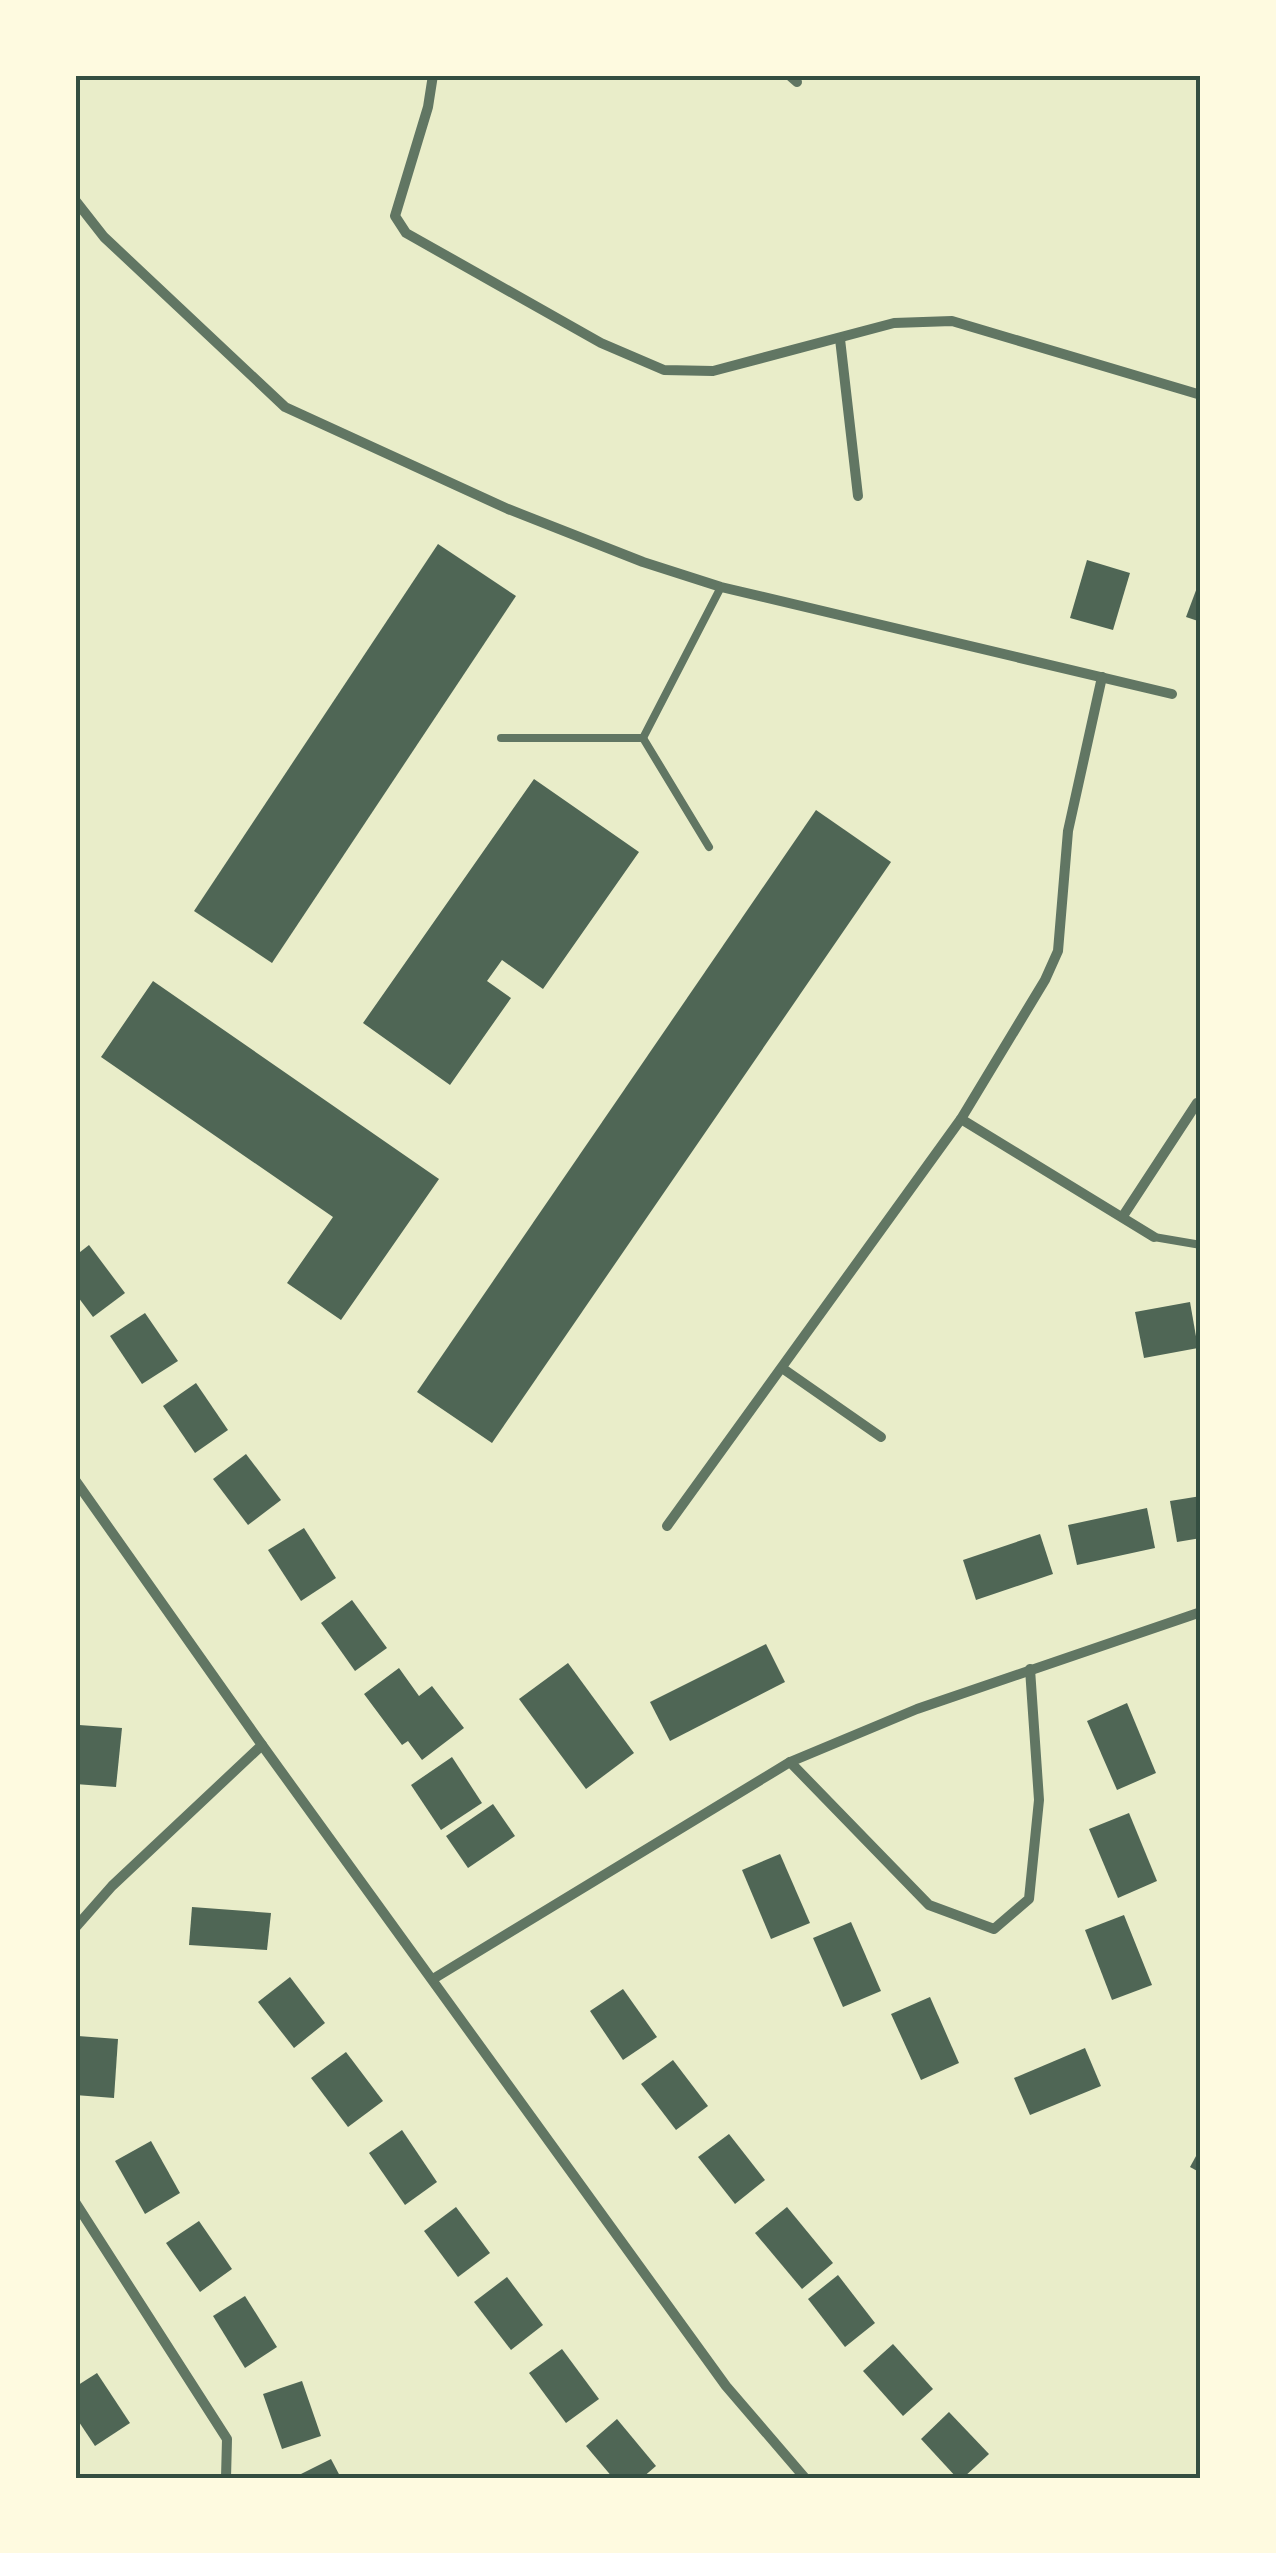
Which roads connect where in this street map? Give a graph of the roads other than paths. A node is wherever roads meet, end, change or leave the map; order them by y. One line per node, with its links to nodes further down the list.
1 (434, 75): 3 (street)
2 (75, 200): 6 (street)
3 (840, 338): 4 (street); 5 (street)
4 (1201, 395)
5 (858, 496)
6 (721, 587): 7 (street); 10 (lane)
7 (1102, 678): 8 (street); 13 (street)
8 (1172, 694)
9 (500, 738): 10 (lane)
10 (643, 738): 11 (lane)
11 (710, 846)
12 (1198, 1103): 14 (street)
13 (960, 1119): 14 (street); 17 (street)
14 (1123, 1216): 15 (street)
15 (1154, 1237): 16 (lane)
16 (1201, 1246)
17 (782, 1368): 18 (street); 20 (street)
18 (881, 1437)
19 (75, 1480): 23 (street)
20 (666, 1526)
21 (1201, 1612): 22 (street)
22 (1030, 1670): 24 (street); 24 (street)
23 (262, 1745): 25 (street); 26 (street)
24 (790, 1762): 26 (street)
25 (75, 1928)
26 (433, 1979): 29 (street)
27 (75, 2202): 28 (street)
28 (226, 2478)
29 (806, 2478)

